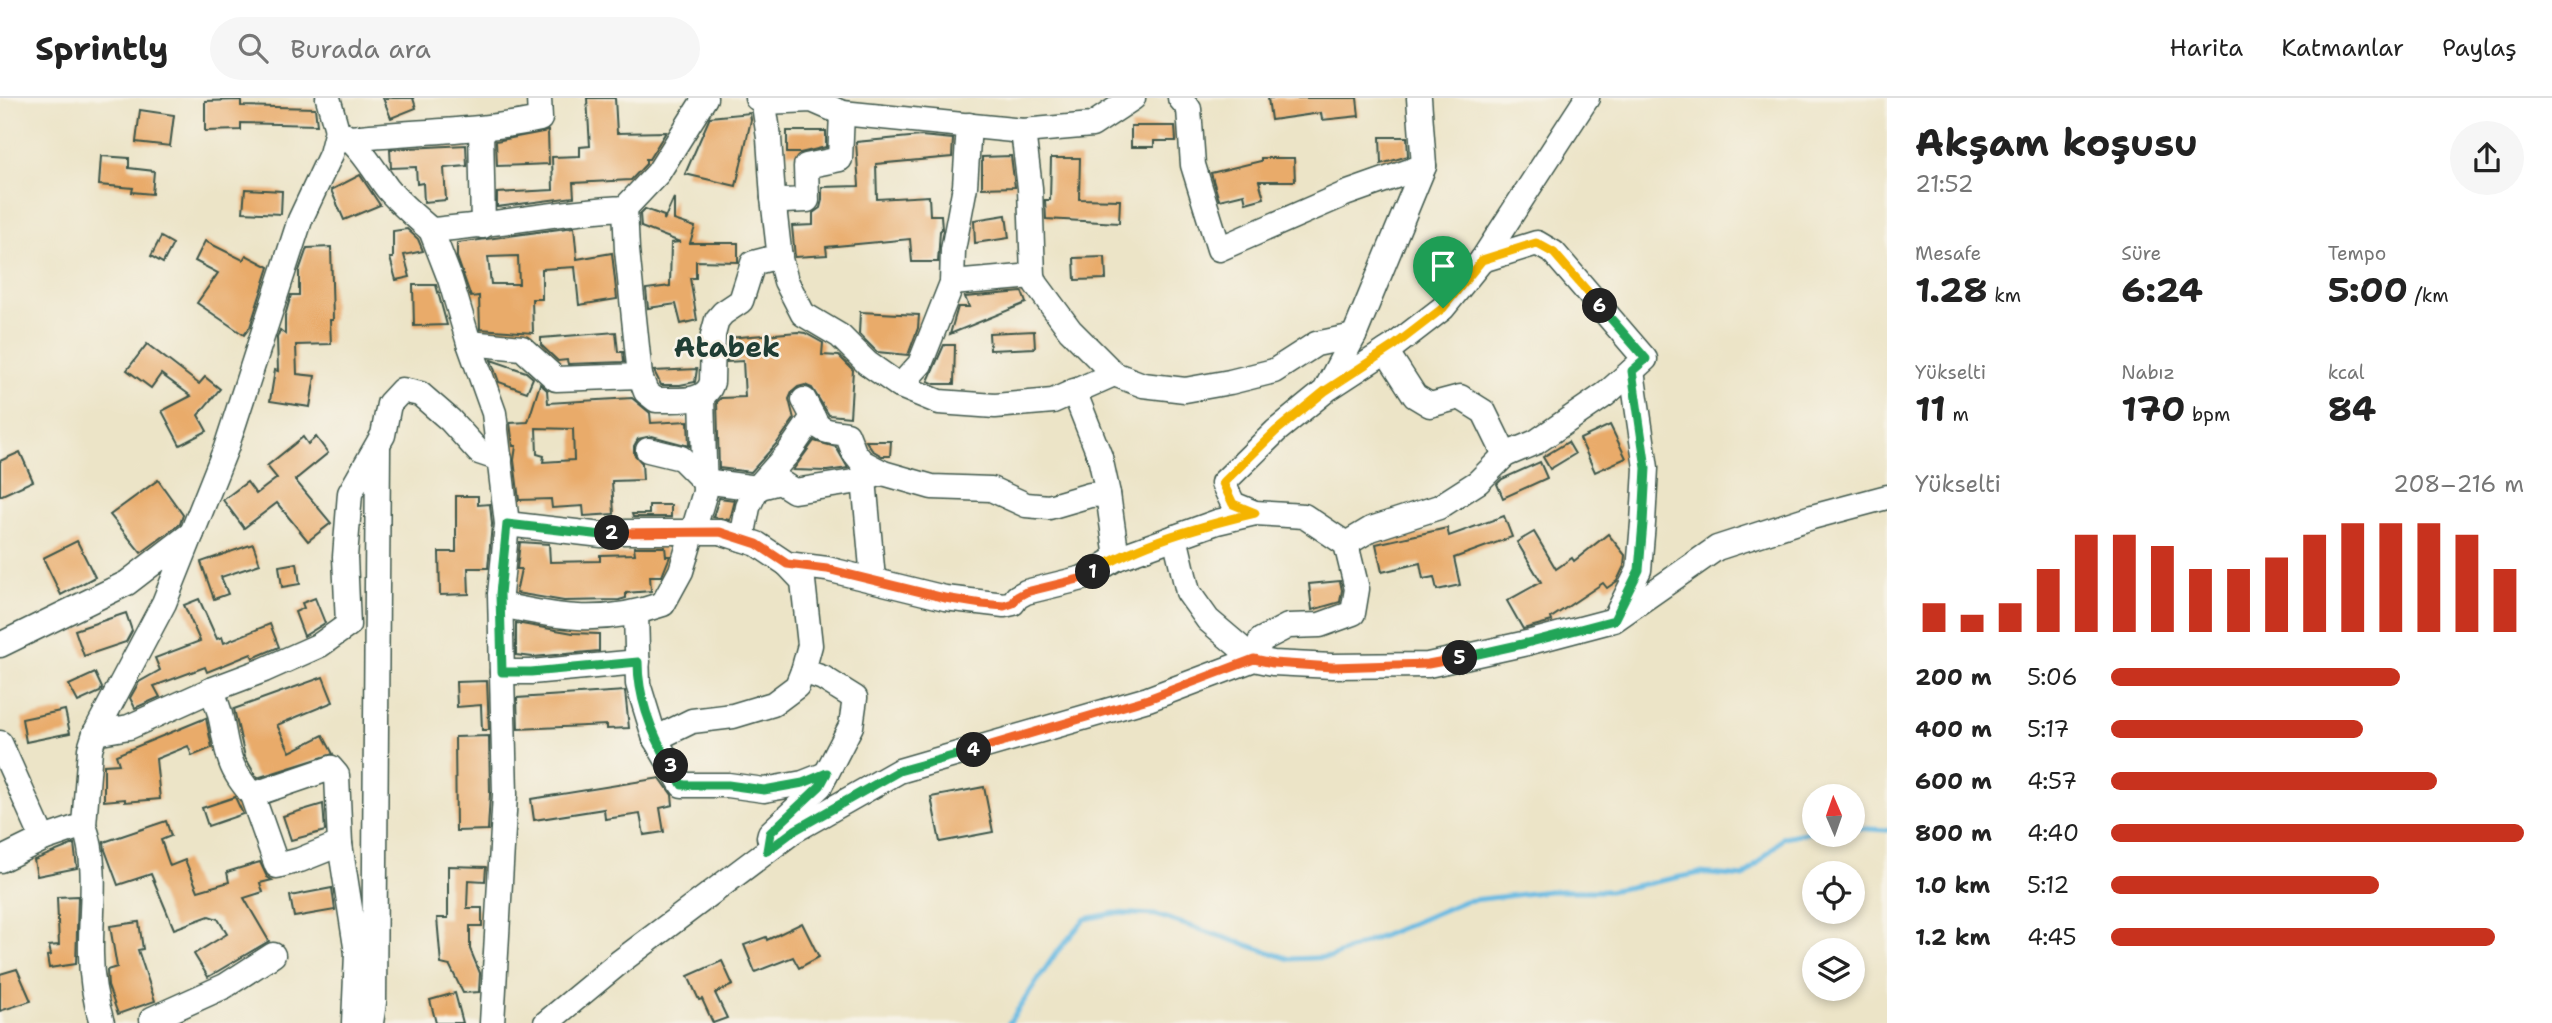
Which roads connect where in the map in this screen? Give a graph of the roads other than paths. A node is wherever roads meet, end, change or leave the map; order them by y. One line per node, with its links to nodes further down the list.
1 (328, 98): 13 (street)
2 (539, 98): 11 (street)
3 (705, 98): 16 (street)
4 (1133, 98): 12 (street)
5 (1180, 98): 14 (street)
6 (1419, 98): 14 (street)
7 (1587, 98): 20 (street)
8 (761, 99): 9 (street); 15 (street)
9 (842, 113): 10 (street); 15 (street)
10 (968, 125): 12 (street); 22 (street)
11 (481, 130): 13 (street); 17 (street)
12 (1023, 131): 21 (street)
13 (344, 134): 18 (street); 45 (street)
14 (1424, 166): 23 (street)
15 (772, 198): 19 (street)
16 (625, 208): 17 (street); 28 (street)
17 (483, 226): 18 (street)
18 (431, 230): 24 (street)
19 (780, 256): 29 (street); 32 (street)
20 (1482, 260): 25 (street); 26 (street)
21 (1033, 276): 22 (street); 27 (street)
22 (952, 283): 29 (street)
23 (1354, 337): 27 (street); 31 (street)
24 (469, 343): 28 (street); 36 (street)
25 (1386, 351): 31 (street); 35 (street)
26 (1632, 371): 35 (street); 54 (street)
27 (1114, 374): 30 (street)
28 (640, 376): 32 (street)
29 (900, 386): 30 (street)
30 (1073, 391): 40 (street)
31 (1325, 391): 42 (street)
32 (702, 398): 38 (street)
33 (378, 444): 36 (street); 60 (street); 75 (street)
34 (648, 450): 38 (street)
35 (1505, 455): 48 (street)
36 (500, 459): 43 (street)
37 (874, 476): 39 (street); 39 (street); 40 (street); 51 (street)
38 (704, 481): 39 (street); 44 (street)
39 (757, 488): 47 (street)
40 (1108, 494): 49 (street)
41 (1887, 497): 54 (street)
42 (1255, 513): 46 (street); 48 (street)
43 (507, 524): 44 (street); 52 (street)
44 (692, 532): 47 (street); 53 (street)
45 (192, 533): 55 (street); 61 (street)
46 (1175, 537): 49 (street); 56 (street)
47 (742, 539): 50 (street)
48 (1346, 544): 56 (street)
49 (1116, 558): 51 (street)
50 (787, 564): 51 (street); 58 (street)
51 (873, 579)
52 (500, 605): 53 (street); 59 (street)
53 (636, 613): 57 (street)
54 (1614, 620): 56 (street)
55 (0, 645)
56 (1254, 659): 69 (street)
57 (638, 662): 59 (street); 62 (street)
58 (803, 671): 62 (street); 64 (street)
59 (502, 672): 76 (street)
60 (211, 690): 61 (street); 65 (street)
61 (94, 733): 66 (street)
62 (655, 739): 64 (street)
63 (0, 743): 67 (street)
64 (827, 773): 69 (street)
65 (253, 795): 68 (street); 68 (street)
66 (84, 825): 67 (street); 72 (street)
67 (43, 839): 70 (street)
68 (341, 844): 74 (street)
69 (767, 851): 77 (street)
70 (0, 860)
71 (272, 955): 73 (street)
72 (102, 1023)
73 (153, 1023)
74 (354, 1023)
75 (371, 1023)
76 (492, 1023)
77 (547, 1023)

